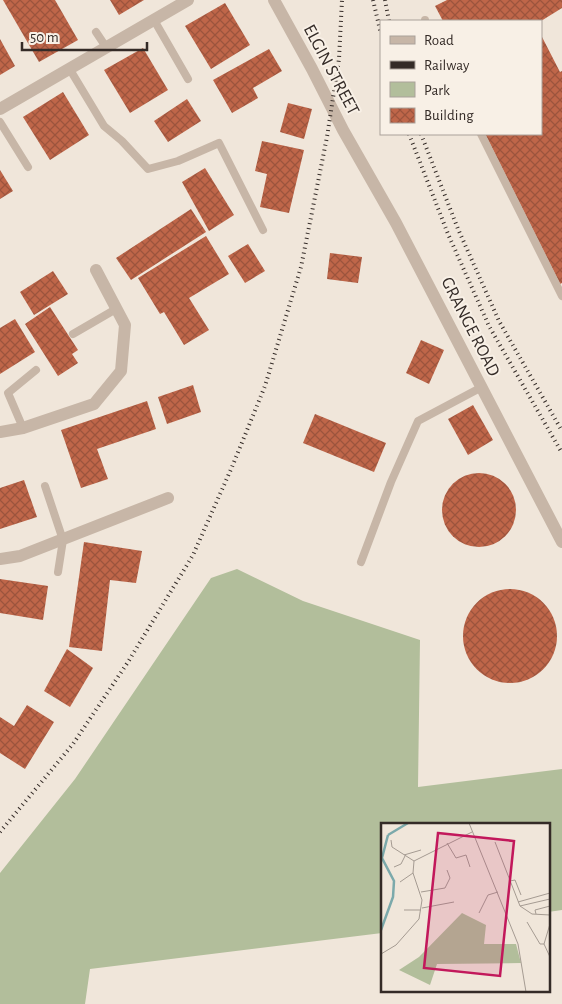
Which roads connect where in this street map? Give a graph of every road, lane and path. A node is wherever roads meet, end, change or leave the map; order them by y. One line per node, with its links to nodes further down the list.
1 (188, 0): 3 (street)
2 (274, 0): 10 (street, ELGIN STREET)
3 (154, 20): 5 (street); 7 (lane)
4 (96, 32): 5 (lane)
5 (106, 47): 6 (street)
6 (69, 68): 8 (street); 13 (lane)
7 (188, 79)
8 (0, 109)
9 (0, 122): 12 (lane)
10 (343, 130): 19 (street, GRANGE ROAD)
11 (482, 135): 15 (lane)
12 (28, 168)
13 (263, 230)
14 (96, 270): 16 (street)
15 (562, 296)
16 (116, 310): 17 (lane); 20 (street)
17 (73, 334)
18 (36, 370): 20 (lane)
19 (482, 388): 25 (street, GRANGE ROAD); 27 (lane)
20 (23, 428): 21 (street)
21 (0, 432)
22 (46, 486): 24 (lane)
23 (168, 498): 24 (street)
24 (63, 540): 26 (street); 28 (lane)
25 (562, 542)
26 (0, 559)
27 (361, 562)
28 (58, 572)

